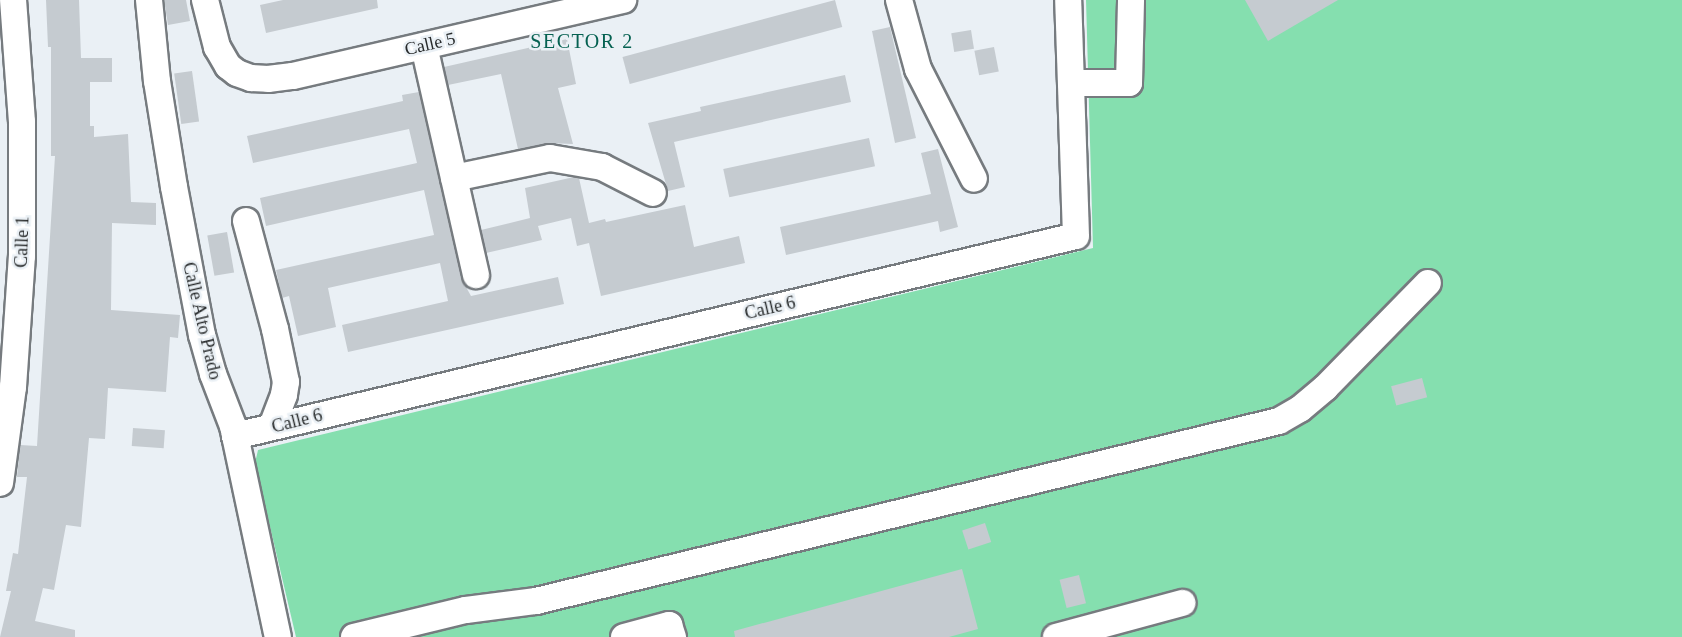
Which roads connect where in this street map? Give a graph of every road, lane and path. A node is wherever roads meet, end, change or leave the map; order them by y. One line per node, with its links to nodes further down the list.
1 (13, 0): 18 (street, Calle 1)
2 (149, 0): 17 (street, Calle Alto Prado)
3 (205, 0): 8 (street, Calle 5)
4 (623, 0): 8 (street, Calle 5)
5 (899, 0): 11 (street)
6 (1068, 0): 9 (street, Calle 6)
7 (1131, 0): 9 (street)
8 (424, 46): 10 (street)
9 (1071, 83): 16 (street, Calle 6)
10 (454, 178): 12 (street); 14 (street)
11 (974, 179)
12 (653, 193)
13 (246, 221): 16 (street)
14 (476, 275)
15 (1428, 283): 21 (street)
16 (272, 427): 17 (street, Calle 6)
17 (235, 436): 20 (street, Calle Alto Prado)
18 (0, 483)
19 (1182, 603): 24 (street)
20 (278, 637)
21 (354, 637)
22 (624, 637): 23 (street)
23 (673, 637)
24 (1056, 637)

